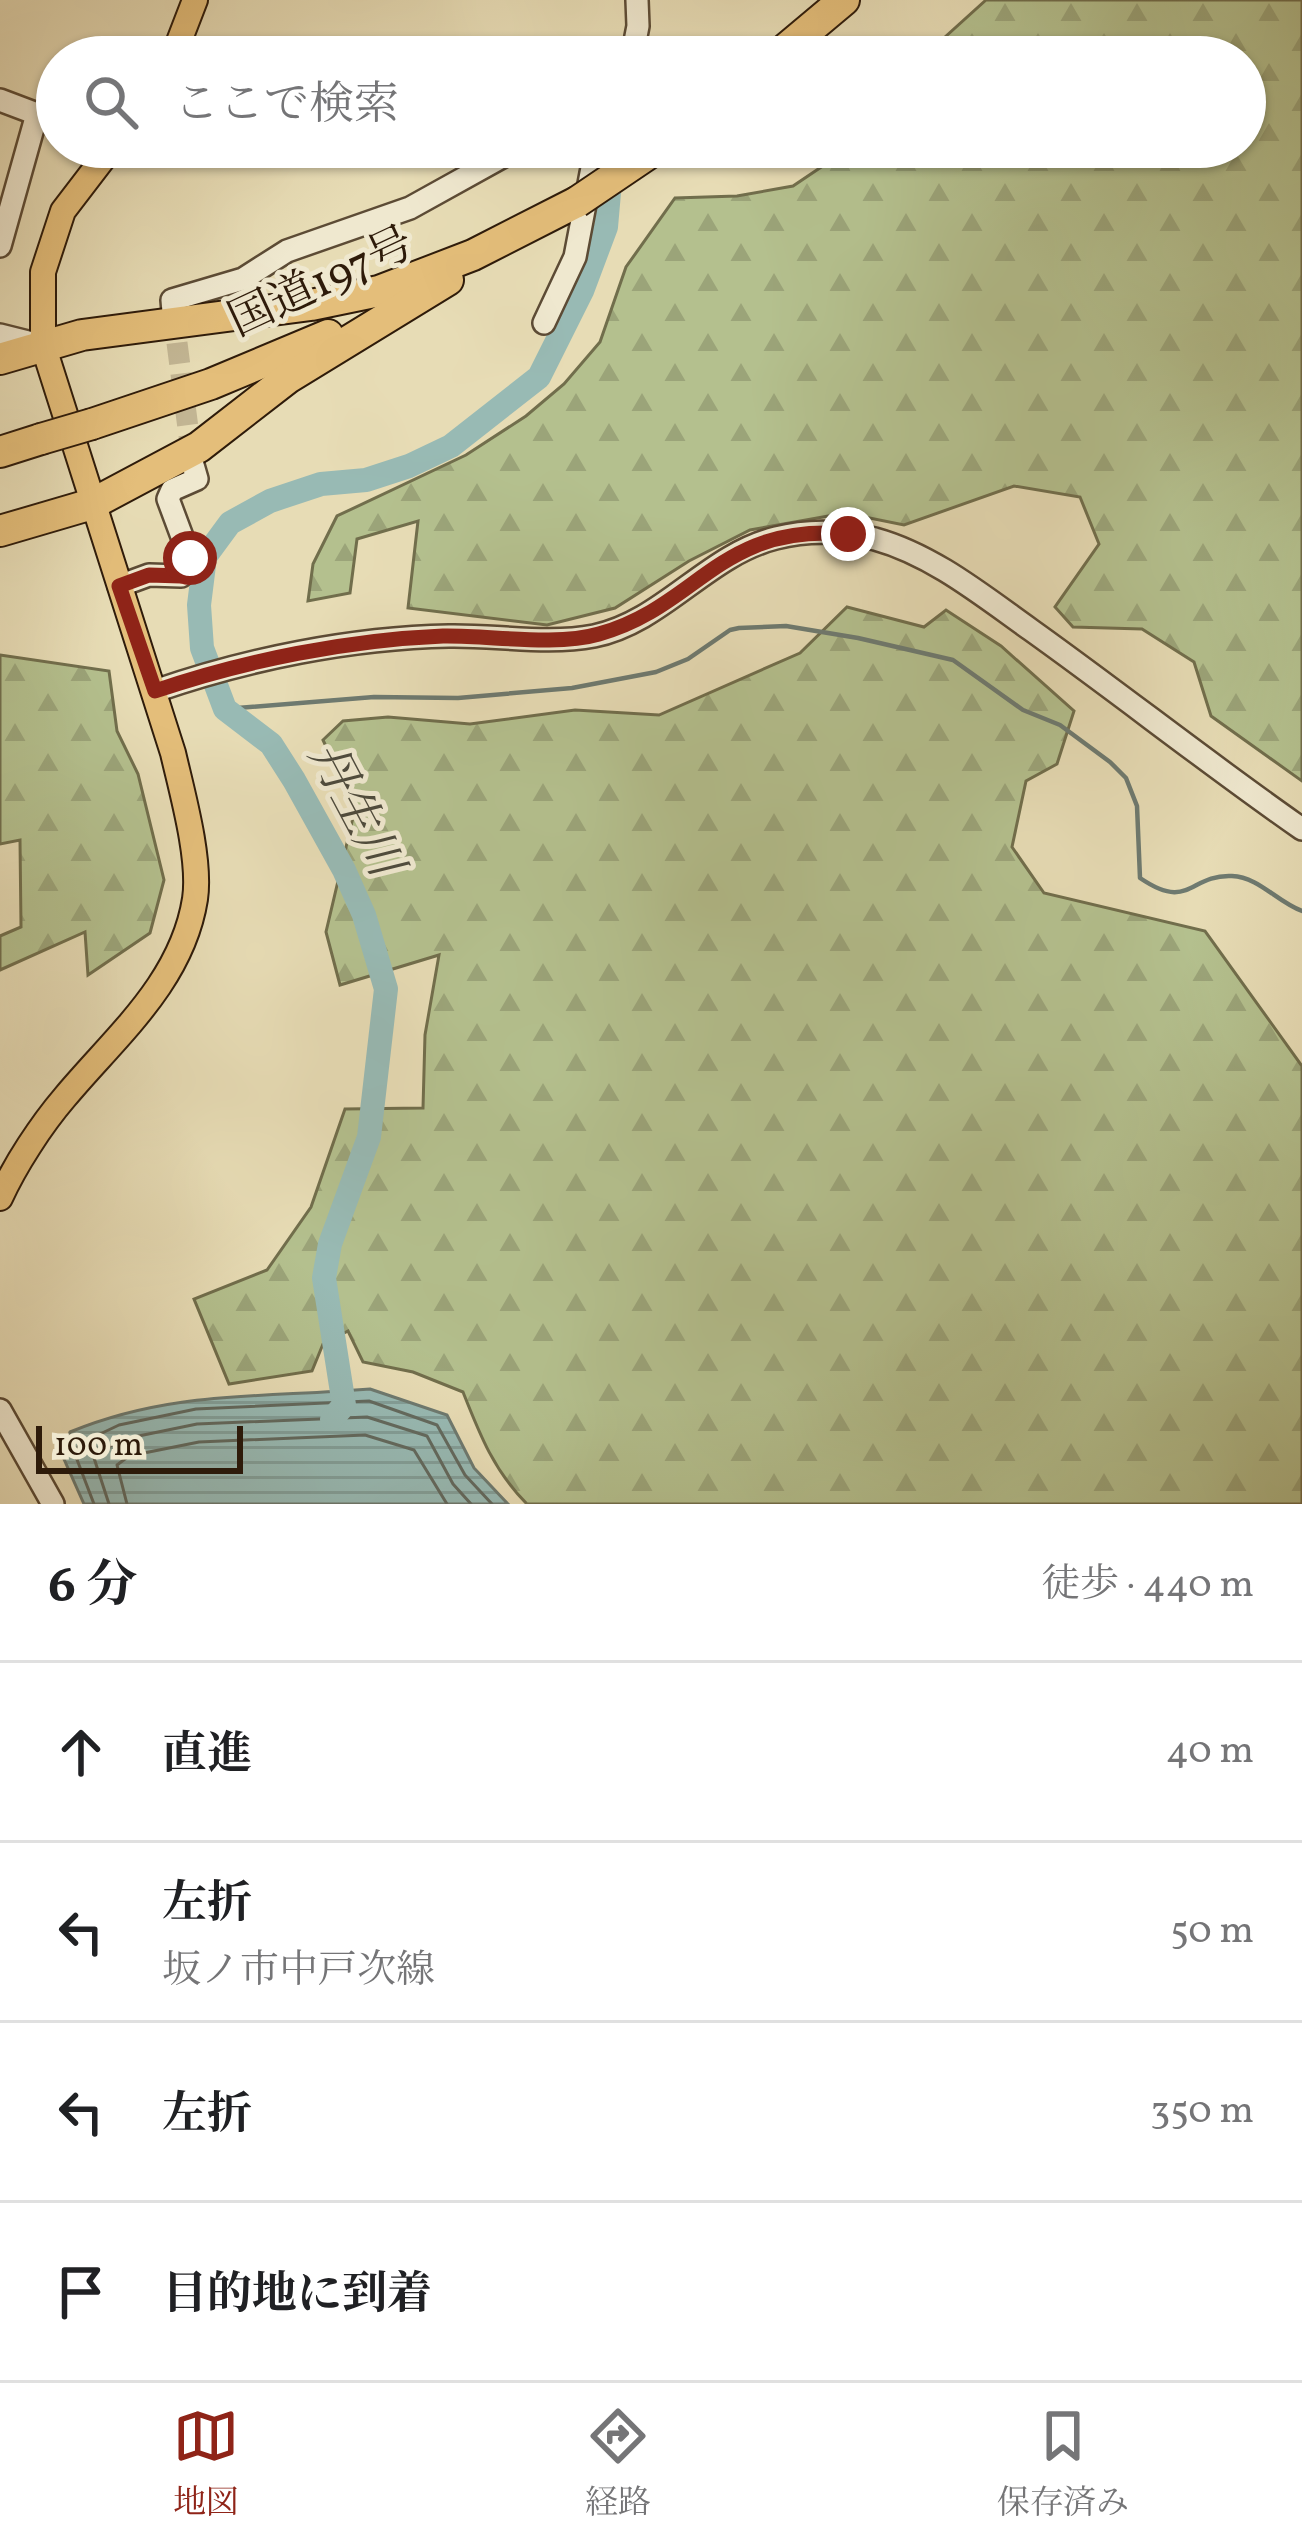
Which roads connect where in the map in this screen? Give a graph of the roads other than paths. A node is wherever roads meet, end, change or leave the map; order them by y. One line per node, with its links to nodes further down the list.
1 (195, 0): 4 (main road)
2 (637, 0): 5 (street)
3 (844, 0): 6 (highway)
4 (181, 36)
5 (636, 36)
6 (801, 36)
7 (0, 100): 8 (street)
8 (36, 111)
9 (36, 145): 15 (street)
10 (96, 168): 20 (main road)
11 (482, 168): 17 (street)
12 (592, 168): 18 (street)
13 (627, 168): 14 (highway, 国道197号, bridge)
14 (577, 202): 16 (highway, 国道197号); 20 (highway)
15 (0, 247)
16 (473, 263): 22 (highway, 国道197号, bridge); 24 (highway)
17 (173, 312)
18 (544, 323)
19 (0, 335): 20 (street)
20 (44, 345): 21 (highway); 24 (main road)
21 (0, 359)
22 (0, 452)
23 (193, 465): 26 (street)
24 (92, 504): 25 (highway); 26 (main road)
25 (0, 531)
26 (119, 586): 27 (main road)
27 (155, 691): 28 (street); 29 (main road)
28 (1302, 829)
29 (0, 1198)
30 (0, 1410): 31 (street)
31 (53, 1504)

